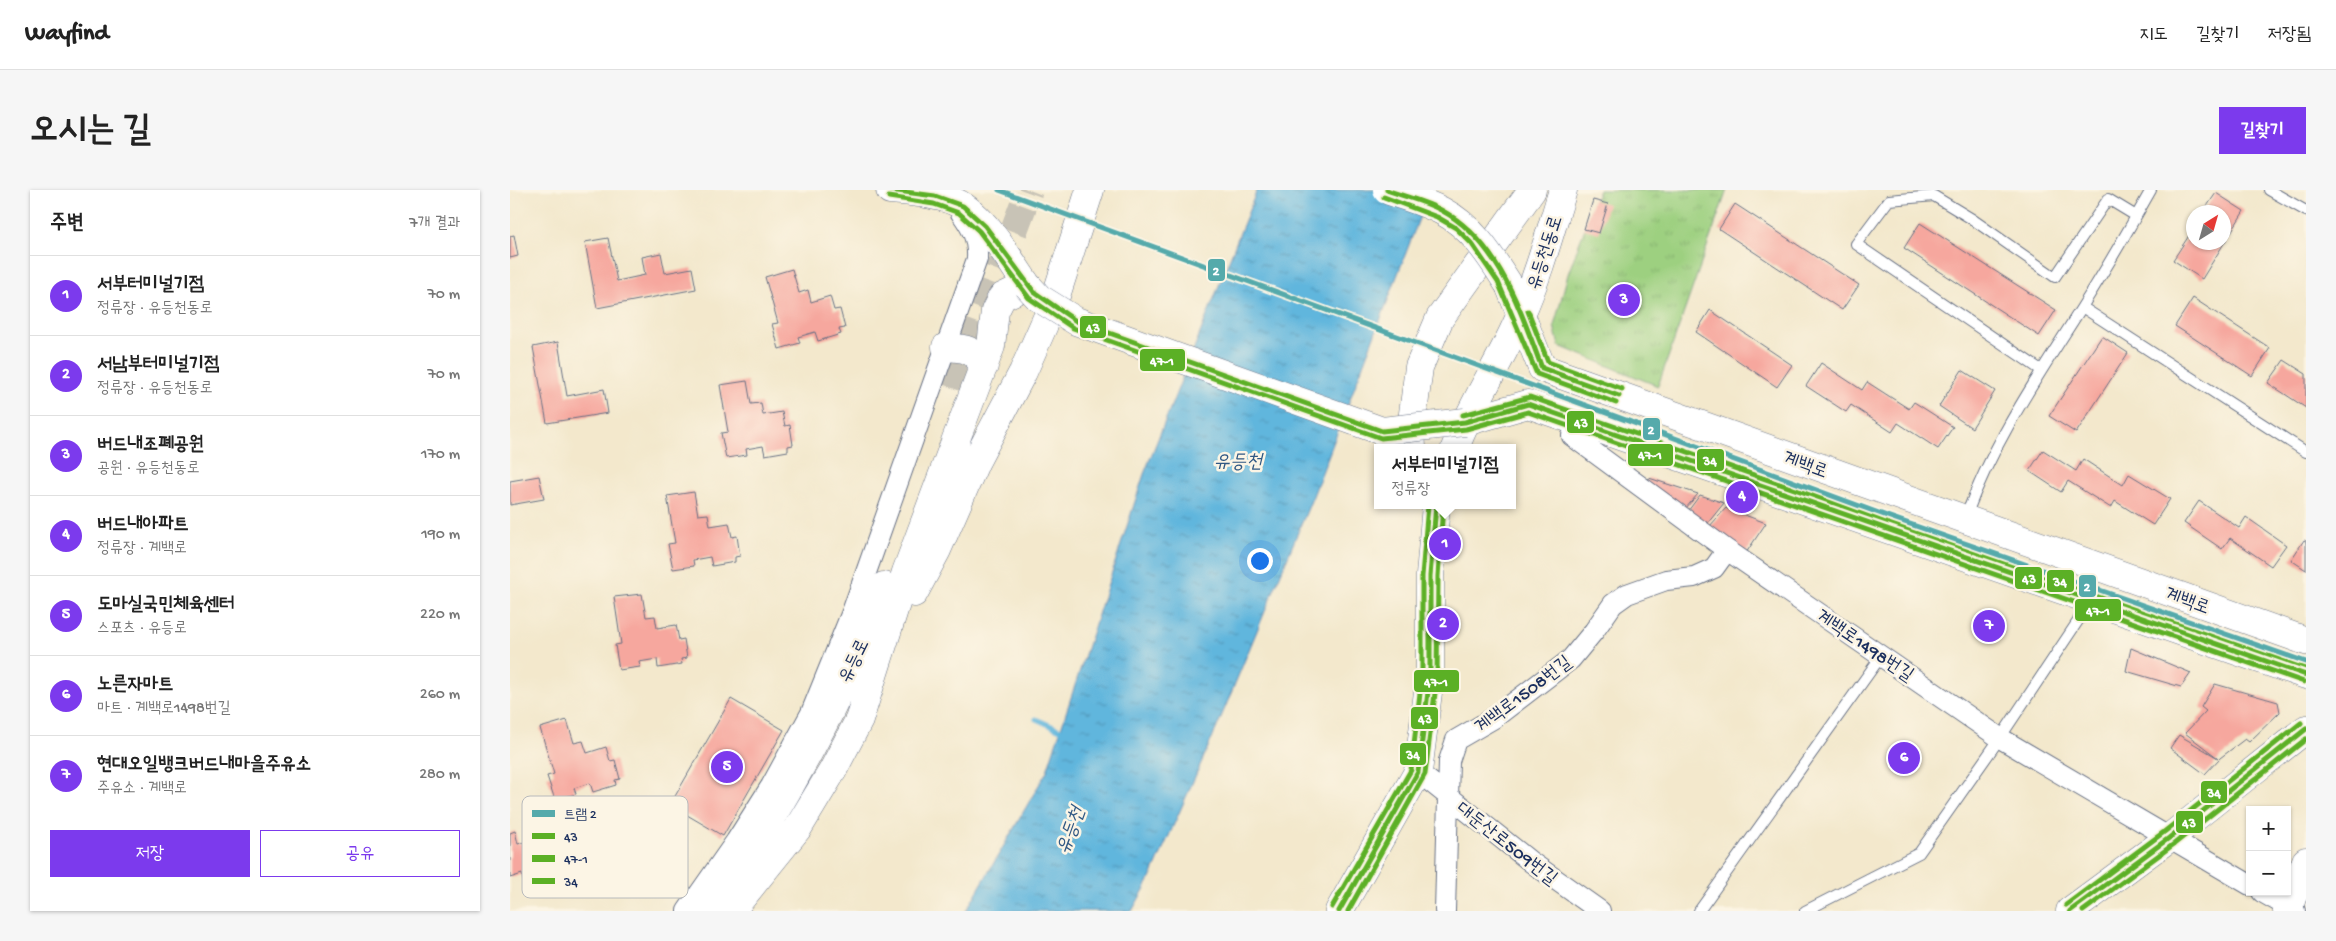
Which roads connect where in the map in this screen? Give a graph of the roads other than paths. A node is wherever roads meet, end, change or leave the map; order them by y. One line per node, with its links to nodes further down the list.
1 (890, 190): 8 (main road, 계백로)
2 (1090, 190): 33 (main road)
3 (1387, 190): 13 (main road, 계백로, bridge)
4 (1532, 190): 22 (main road)
5 (1563, 190): 13 (main road, 유등천동로)
6 (2152, 190): 10 (lane)
7 (2269, 190): 9 (lane)
8 (952, 200): 11 (main road, 계백로); 14 (street)
9 (2306, 212)
10 (2136, 216): 12 (lane); 16 (lane)
11 (1027, 285): 15 (main road); 19 (main road, 계백로, bridge)
12 (2082, 307): 16 (lane); 24 (lane)
13 (1521, 314): 18 (main road, 유등천동로); 27 (main road, 계백로)
14 (946, 347): 15 (main road); 44 (street)
15 (984, 366): 33 (main road)
16 (2041, 370): 27 (lane)
17 (956, 389): 45 (main road, 유등로)
18 (1465, 422): 19 (main road, 계백로, bridge); 23 (main road, 유등천동로); 30 (main road, 계백로)
19 (1382, 431): 21 (main road)
20 (1572, 436): 28 (street, 계백로1498번길)
21 (1400, 444)
22 (1412, 444)
23 (1457, 444)
24 (2306, 452)
25 (1419, 509): 29 (main road)
26 (1436, 509): 29 (main road)
27 (1964, 520): 31 (main road, 계백로)
28 (1727, 550): 32 (street, 계백로1498번길); 38 (street, 계백로1508번길)
29 (1430, 576): 37 (main road)
30 (2088, 599): 34 (main road, 계백로); 36 (lane)
31 (2306, 641)
32 (1882, 655): 36 (street, 계백로1498번길); 50 (lane)
33 (880, 656): 46 (main road, 유등로)
34 (2306, 675)
35 (2306, 729): 39 (main road)
36 (2000, 738): 39 (street, 계백로1498번길); 51 (lane)
37 (1418, 772): 38 (street, 대둔산로509번길); 47 (main road)
38 (1449, 796): 48 (street, 계백로1508번길); 49 (street, 대둔산로509번길)
39 (2169, 838): 41 (street, 계백로1498번길); 52 (main road)
40 (2306, 861): 43 (main road)
41 (2246, 883)
42 (2268, 896): 43 (street)
43 (2290, 910)
44 (687, 911)
45 (708, 911)
46 (731, 911)
47 (1338, 911)
48 (1445, 911)
49 (1600, 911)
50 (1700, 911)
51 (1805, 911)
52 (2070, 911)

